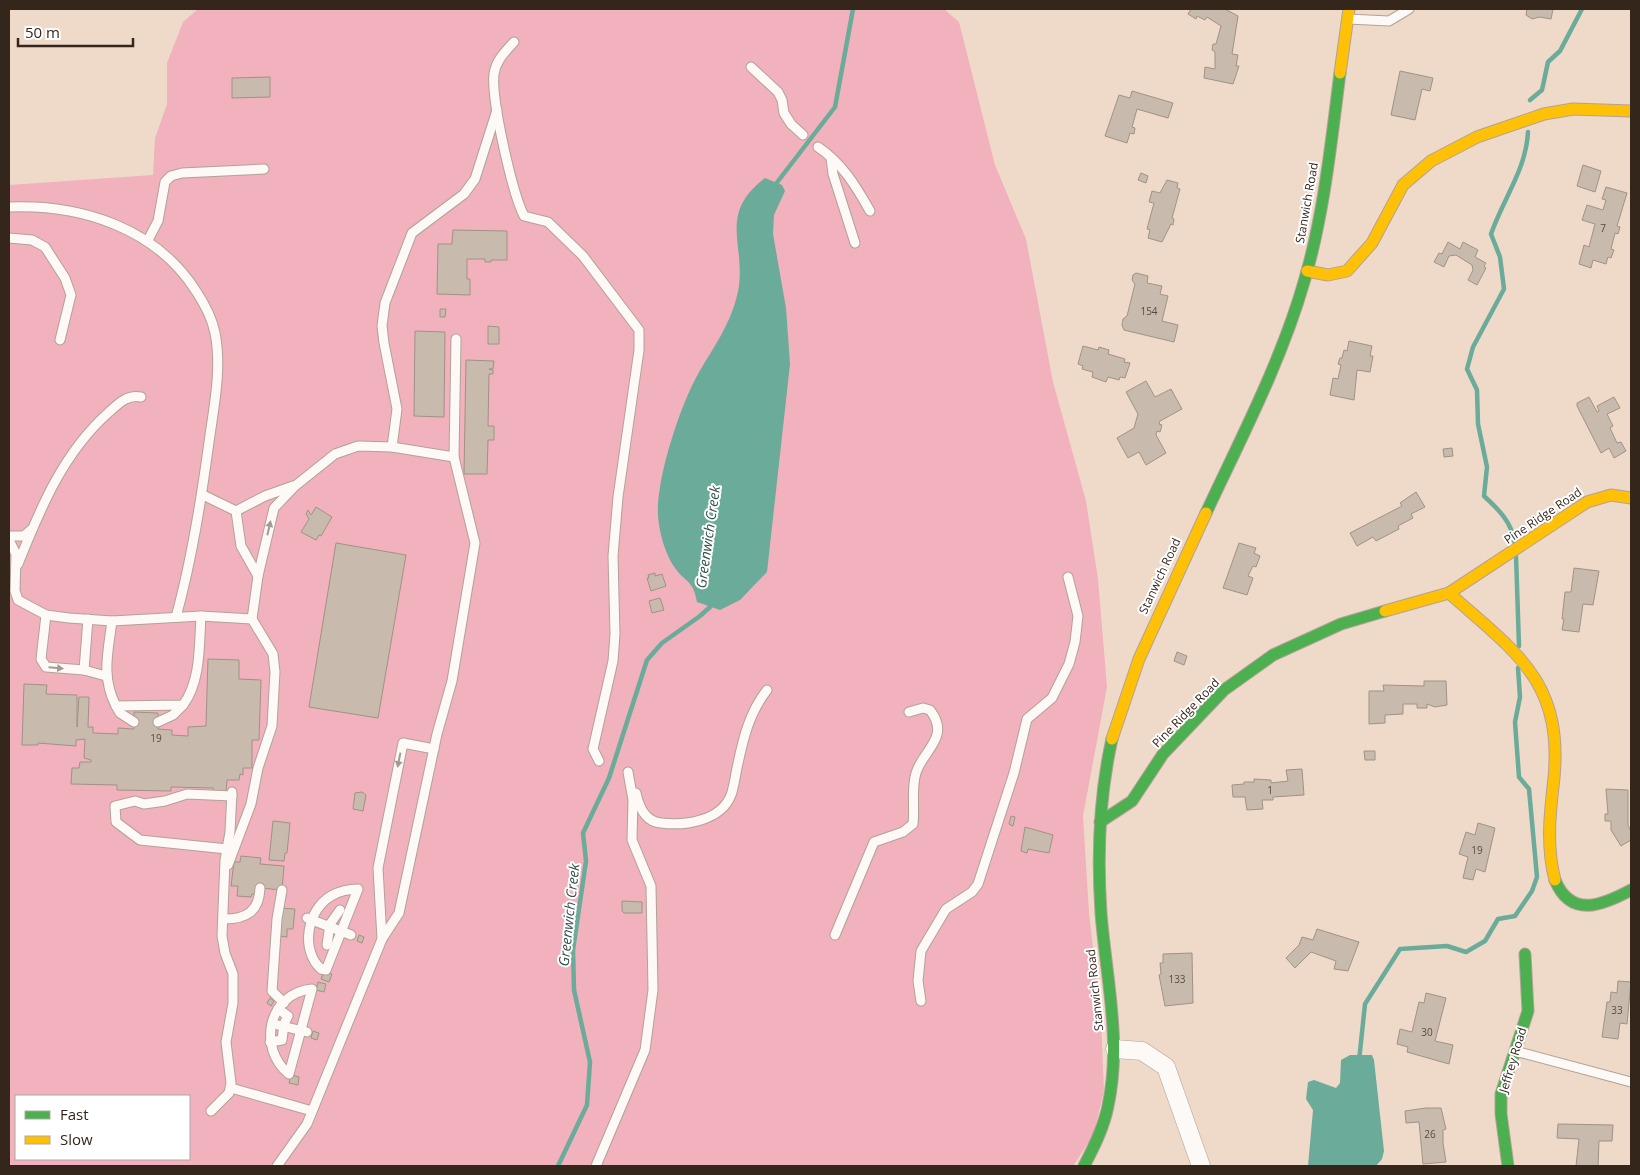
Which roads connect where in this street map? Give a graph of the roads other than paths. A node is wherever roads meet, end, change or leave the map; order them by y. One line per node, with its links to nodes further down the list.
1 (1409, 9): 2 (lane)
2 (1348, 14): 16 (street, Stanwich Road)
3 (514, 42): 5 (lane)
4 (751, 67): 7 (lane)
5 (498, 107): 20 (lane); 47 (lane)
6 (1631, 111): 16 (street)
7 (803, 135)
8 (818, 147): 9 (lane)
9 (831, 158): 12 (lane); 15 (lane)
10 (264, 168): 14 (lane)
11 (9, 206): 14 (lane)
12 (870, 211)
13 (9, 238): 18 (lane)
14 (148, 240): 23 (lane)
15 (855, 244)
16 (1307, 271): 48 (street, Stanwich Road)
17 (456, 339): 21 (lane)
18 (60, 340)
19 (141, 397): 26 (lane)
20 (392, 447): 21 (lane); 22 (lane)
21 (454, 457): 46 (lane)
22 (295, 486): 25 (lane); 29 (lane, one-way to 22)
23 (203, 495): 25 (lane); 34 (lane)
24 (1631, 498): 31 (street, Pine Ridge Road)
25 (236, 511): 29 (lane)
26 (32, 529): 27 (lane); 28 (lane)
27 (9, 538): 28 (lane)
28 (17, 566): 32 (lane)
29 (258, 576): 36 (lane)
30 (1068, 577): 64 (lane)
31 (1449, 594): 48 (street, Pine Ridge Road); 53 (street)
32 (46, 615): 35 (lane); 38 (lane, one-way to 38)
33 (202, 616): 34 (lane); 36 (lane); 41 (lane)
34 (176, 617): 37 (lane)
35 (88, 619): 37 (lane); 38 (lane)
36 (252, 619): 50 (lane)
37 (112, 621): 39 (lane)
38 (84, 670): 39 (lane)
39 (106, 676): 42 (lane)
40 (767, 690): 75 (lane)
41 (183, 705): 42 (lane); 45 (lane)
42 (116, 706): 44 (lane)
43 (909, 712): 59 (lane)
44 (134, 722)
45 (158, 722)
46 (434, 749): 61 (lane); 61 (lane, one-way to 61)
47 (599, 760)
48 (1100, 822): 68 (street, Stanwich Road)
49 (227, 849): 49 (lane); 50 (lane)
50 (224, 870): 55 (lane)
51 (260, 888): 55 (lane)
52 (282, 890): 65 (lane)
53 (1631, 890)
54 (340, 910): 57 (lane)
55 (224, 919): 71 (lane)
56 (309, 919): 57 (lane); 58 (lane); 58 (lane)
57 (329, 927): 58 (lane); 62 (lane)
58 (342, 932): 60 (lane)
59 (835, 934)
60 (351, 935)
61 (382, 939): 73 (lane)
62 (327, 945)
63 (1525, 954): 69 (street, Jeffrey Road)
64 (922, 1001)
65 (274, 1021): 66 (lane); 66 (lane); 66 (lane); 67 (lane); 67 (lane)
66 (284, 1027): 67 (lane)
67 (304, 1032)
68 (1115, 1049): 76 (street, Stanwich Road); 77 (street)
69 (1515, 1051): 70 (lane); 78 (street, Jeffrey Road)
70 (1631, 1082)
71 (230, 1088): 72 (lane); 73 (lane)
72 (211, 1111)
73 (312, 1111): 74 (lane)
74 (277, 1166)
75 (596, 1166)
76 (1084, 1166)
77 (1201, 1166)
78 (1508, 1166)

